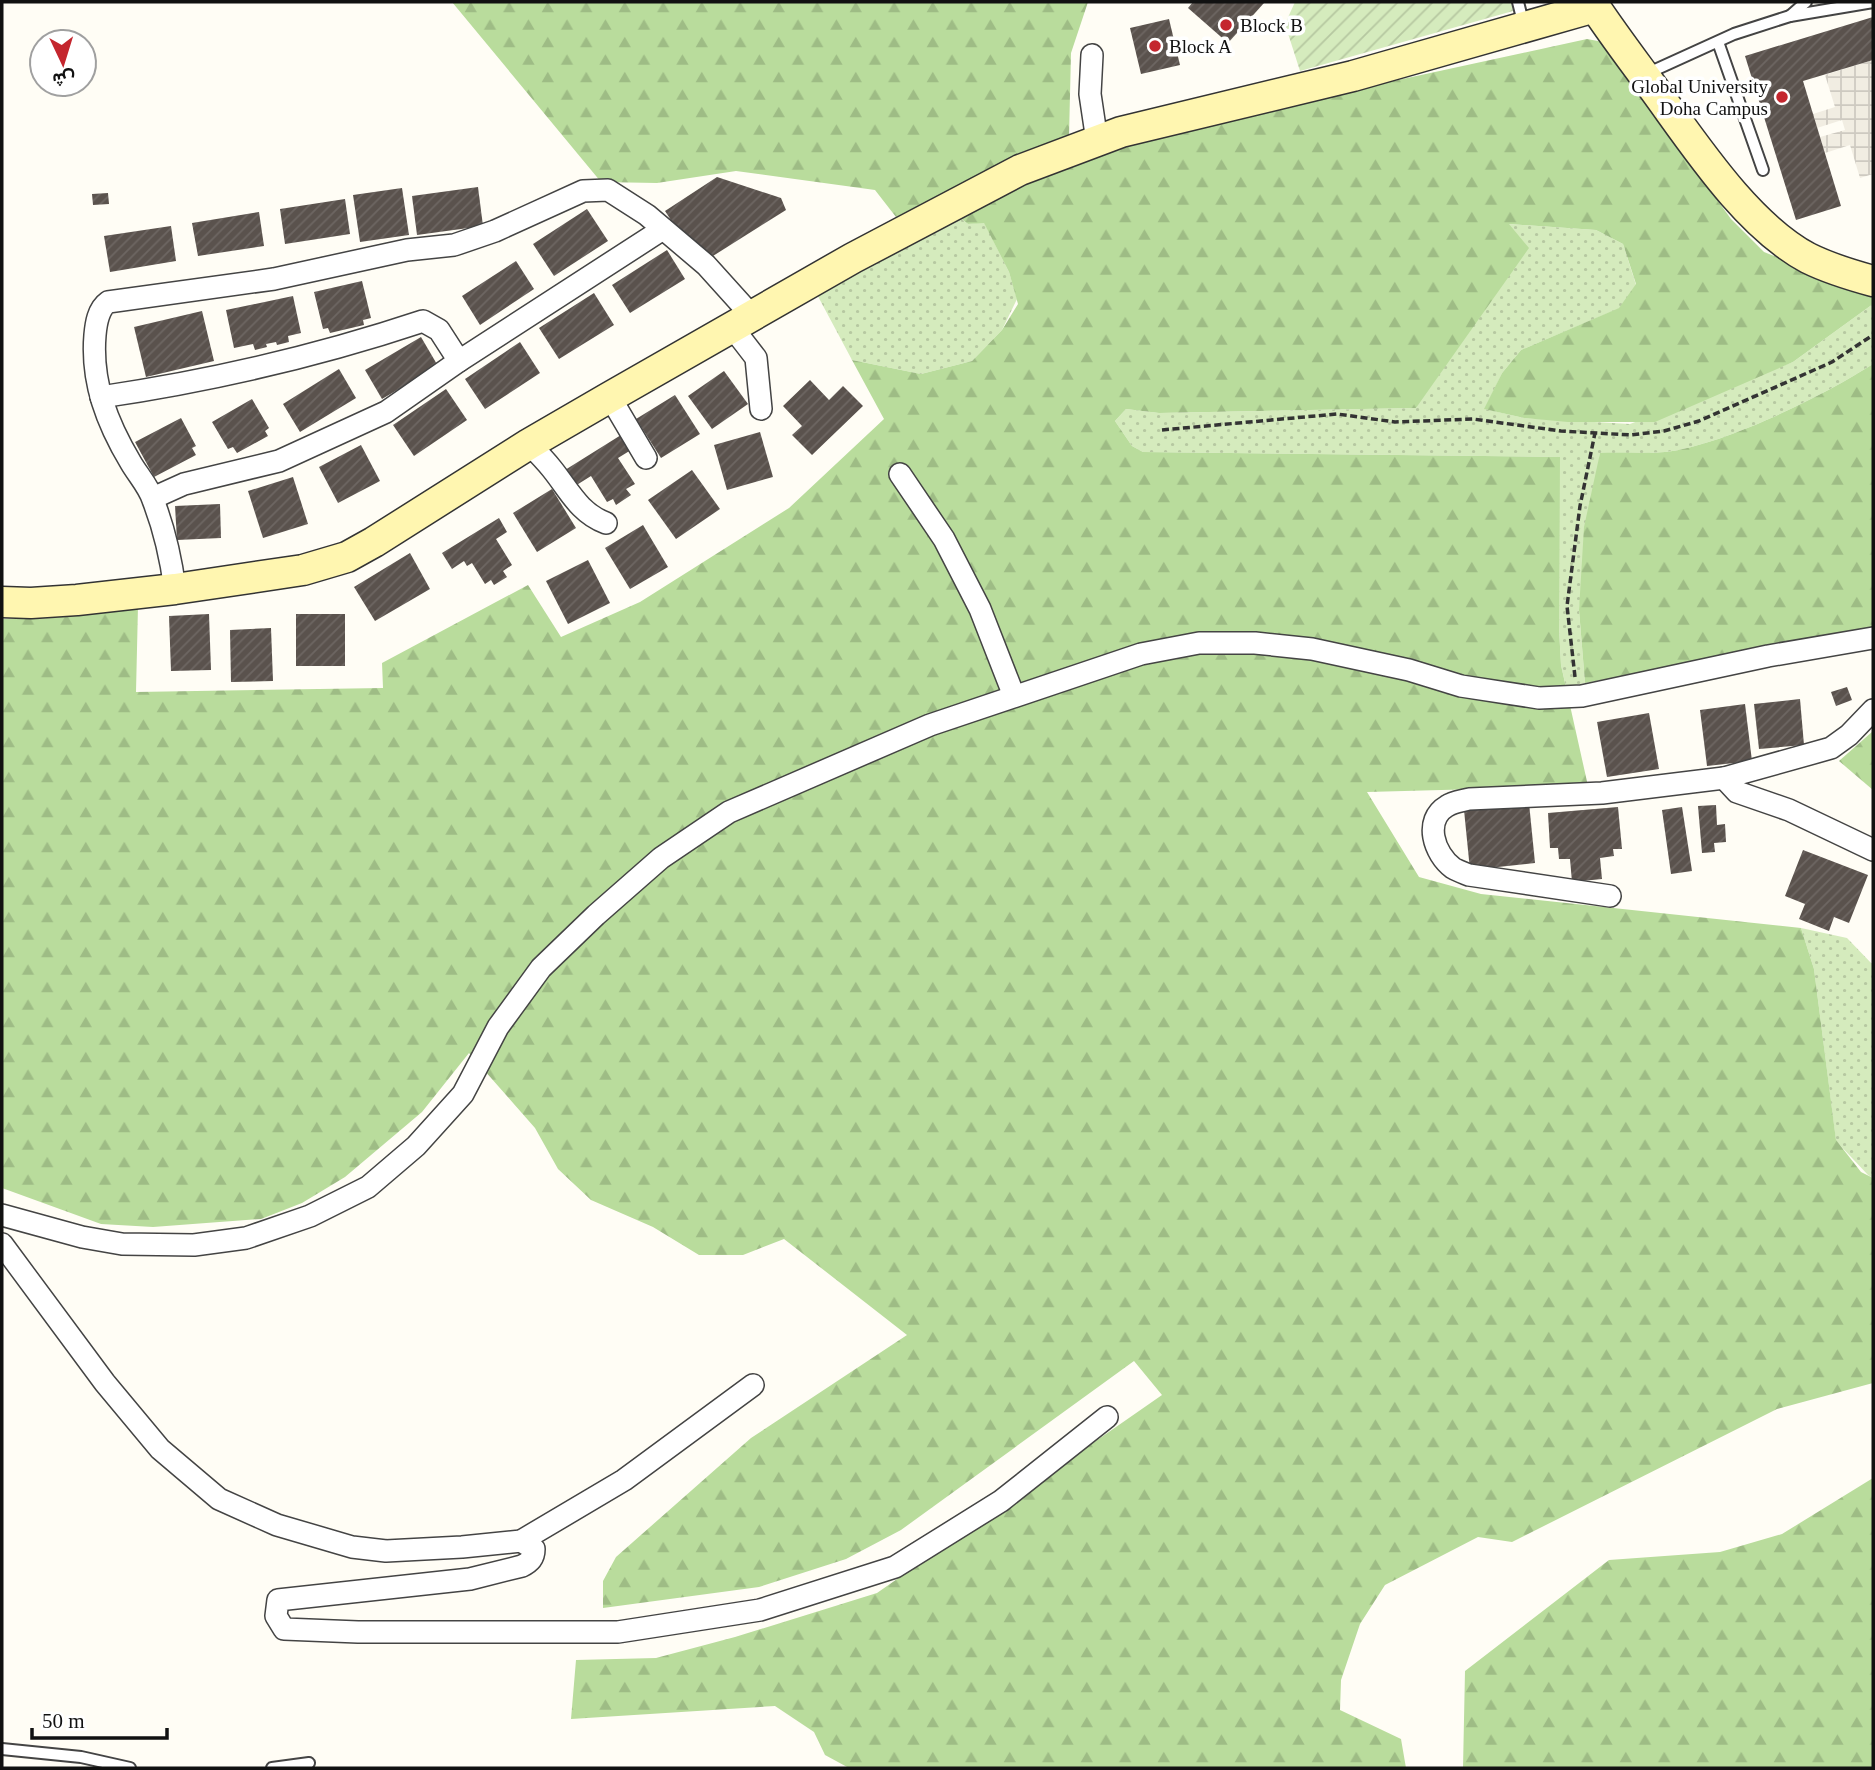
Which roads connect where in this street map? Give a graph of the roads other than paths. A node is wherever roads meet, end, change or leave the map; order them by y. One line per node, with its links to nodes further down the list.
1 (1806, 2): 5 (lane)
2 (1873, 2): 5 (lane)
3 (1605, 4): 4 (street); 8 (street)
4 (1521, 15): 9 (street)
5 (1790, 16): 6 (lane)
6 (1718, 42): 8 (lane); 10 (lane)
7 (1093, 55): 9 (street)
8 (1643, 75): 12 (street)
9 (1097, 141): 13 (street)
10 (1763, 170)
11 (663, 229): 13 (street); 14 (street); 15 (street)
12 (1873, 281)
13 (742, 321): 16 (street); 17 (street)
14 (459, 361): 15 (street); 21 (street)
15 (101, 397): 21 (street)
16 (610, 397): 18 (street); 19 (street)
17 (761, 409)
18 (529, 444): 22 (street); 23 (street)
19 (646, 458)
20 (900, 474): 26 (street)
21 (153, 498): 23 (street)
22 (607, 523)
23 (175, 589): 24 (street)
24 (2, 601)
25 (1873, 638): 26 (street)
26 (1014, 696): 31 (street)
27 (1873, 710): 28 (street)
28 (1724, 778): 29 (street); 30 (street)
29 (1873, 850)
30 (1610, 896)
31 (2, 1215)
32 (2, 1244): 35 (street)
33 (753, 1385): 35 (street)
34 (1107, 1417): 35 (street)
35 (521, 1541)
36 (2, 1749): 38 (lane)
37 (309, 1763): 39 (lane)
38 (130, 1768)
39 (272, 1768)

